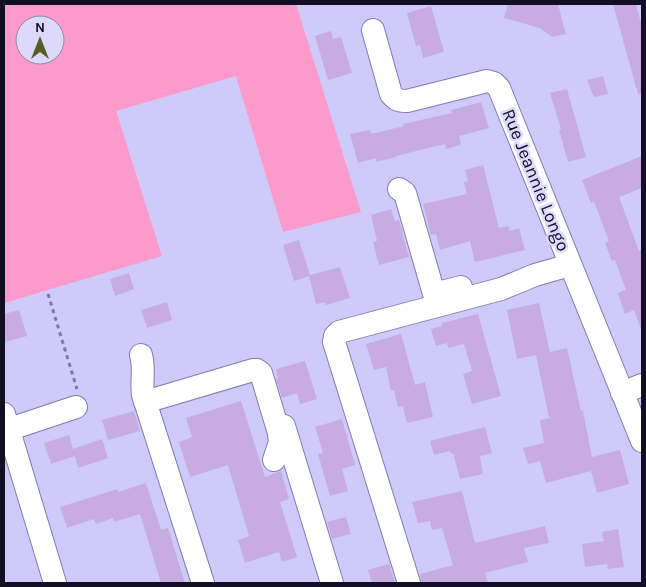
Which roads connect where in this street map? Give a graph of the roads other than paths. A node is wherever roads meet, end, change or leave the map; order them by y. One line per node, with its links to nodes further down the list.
1 (373, 30): 3 (street, Rue Jeannie Longo)
2 (404, 190): 5 (street)
3 (570, 265): 4 (street); 8 (street, Rue Jeannie Longo)
4 (535, 275): 5 (street); 18 (street)
5 (434, 294): 6 (street)
6 (401, 302)
7 (141, 355): 9 (street)
8 (632, 389): 13 (street, Rue Jeannie Longo)
9 (145, 402): 14 (street); 16 (street)
10 (76, 407): 11 (street)
11 (5, 425): 15 (street)
12 (284, 426): 17 (street)
13 (642, 441)
14 (274, 460)
15 (55, 583)
16 (202, 583)
17 (332, 583)
18 (409, 583)

